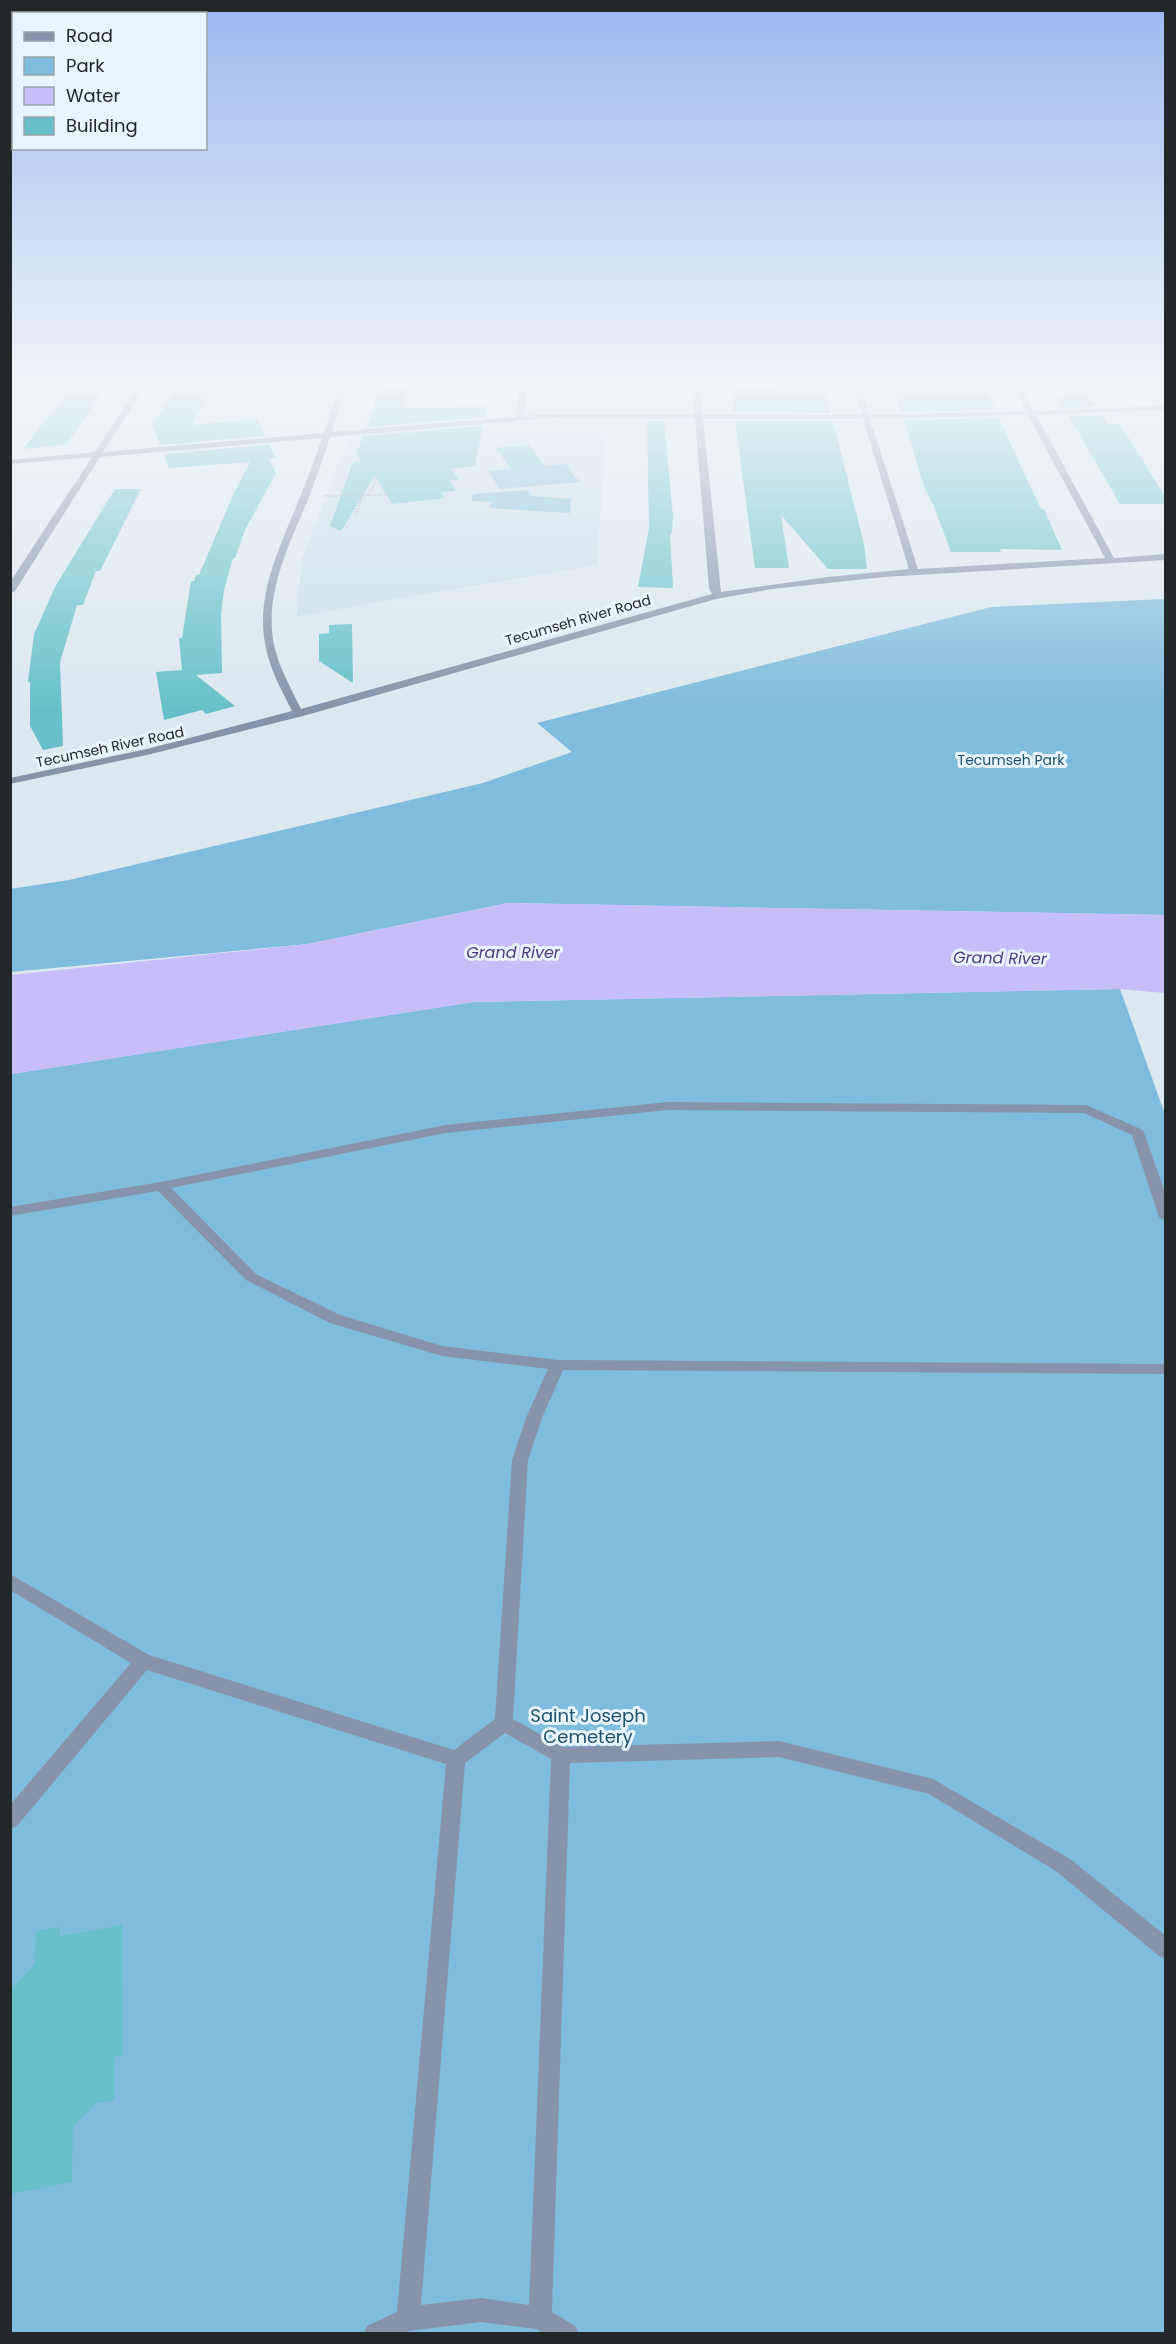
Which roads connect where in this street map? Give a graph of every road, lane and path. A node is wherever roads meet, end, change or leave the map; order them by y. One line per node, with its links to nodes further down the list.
1 (73, 491): 16 (street)
2 (307, 491): 9 (street)
3 (363, 491): 10 (path)
4 (371, 491): 11 (path)
5 (706, 491): 17 (street)
6 (889, 491): 15 (street)
7 (1073, 491): 14 (street)
8 (386, 495): 11 (path)
9 (305, 496): 10 (path); 18 (street)
10 (361, 496): 11 (path); 12 (path)
11 (369, 496)
12 (356, 515)
13 (1166, 558): 14 (street, Tecumseh River Road)
14 (1111, 561): 15 (street, Tecumseh River Road)
15 (915, 573): 17 (street, Tecumseh River Road)
16 (10, 591)
17 (718, 596): 18 (street, Tecumseh River Road)
18 (299, 714): 19 (street, Tecumseh River Road)
19 (10, 781)
20 (161, 1186): 21 (lane); 22 (lane); 23 (lane)
21 (10, 1212)
22 (1166, 1217)
23 (558, 1365): 24 (lane); 27 (lane)
24 (1166, 1369)
25 (10, 1581): 26 (lane)
26 (142, 1662): 29 (lane); 30 (lane)
27 (504, 1723): 28 (lane); 29 (lane)
28 (561, 1755): 31 (lane); 32 (lane)
29 (456, 1760): 33 (lane)
30 (10, 1820)
31 (1166, 1949)
32 (540, 2318): 33 (lane); 35 (lane)
33 (408, 2319): 34 (lane)
34 (375, 2334)
35 (567, 2334)

